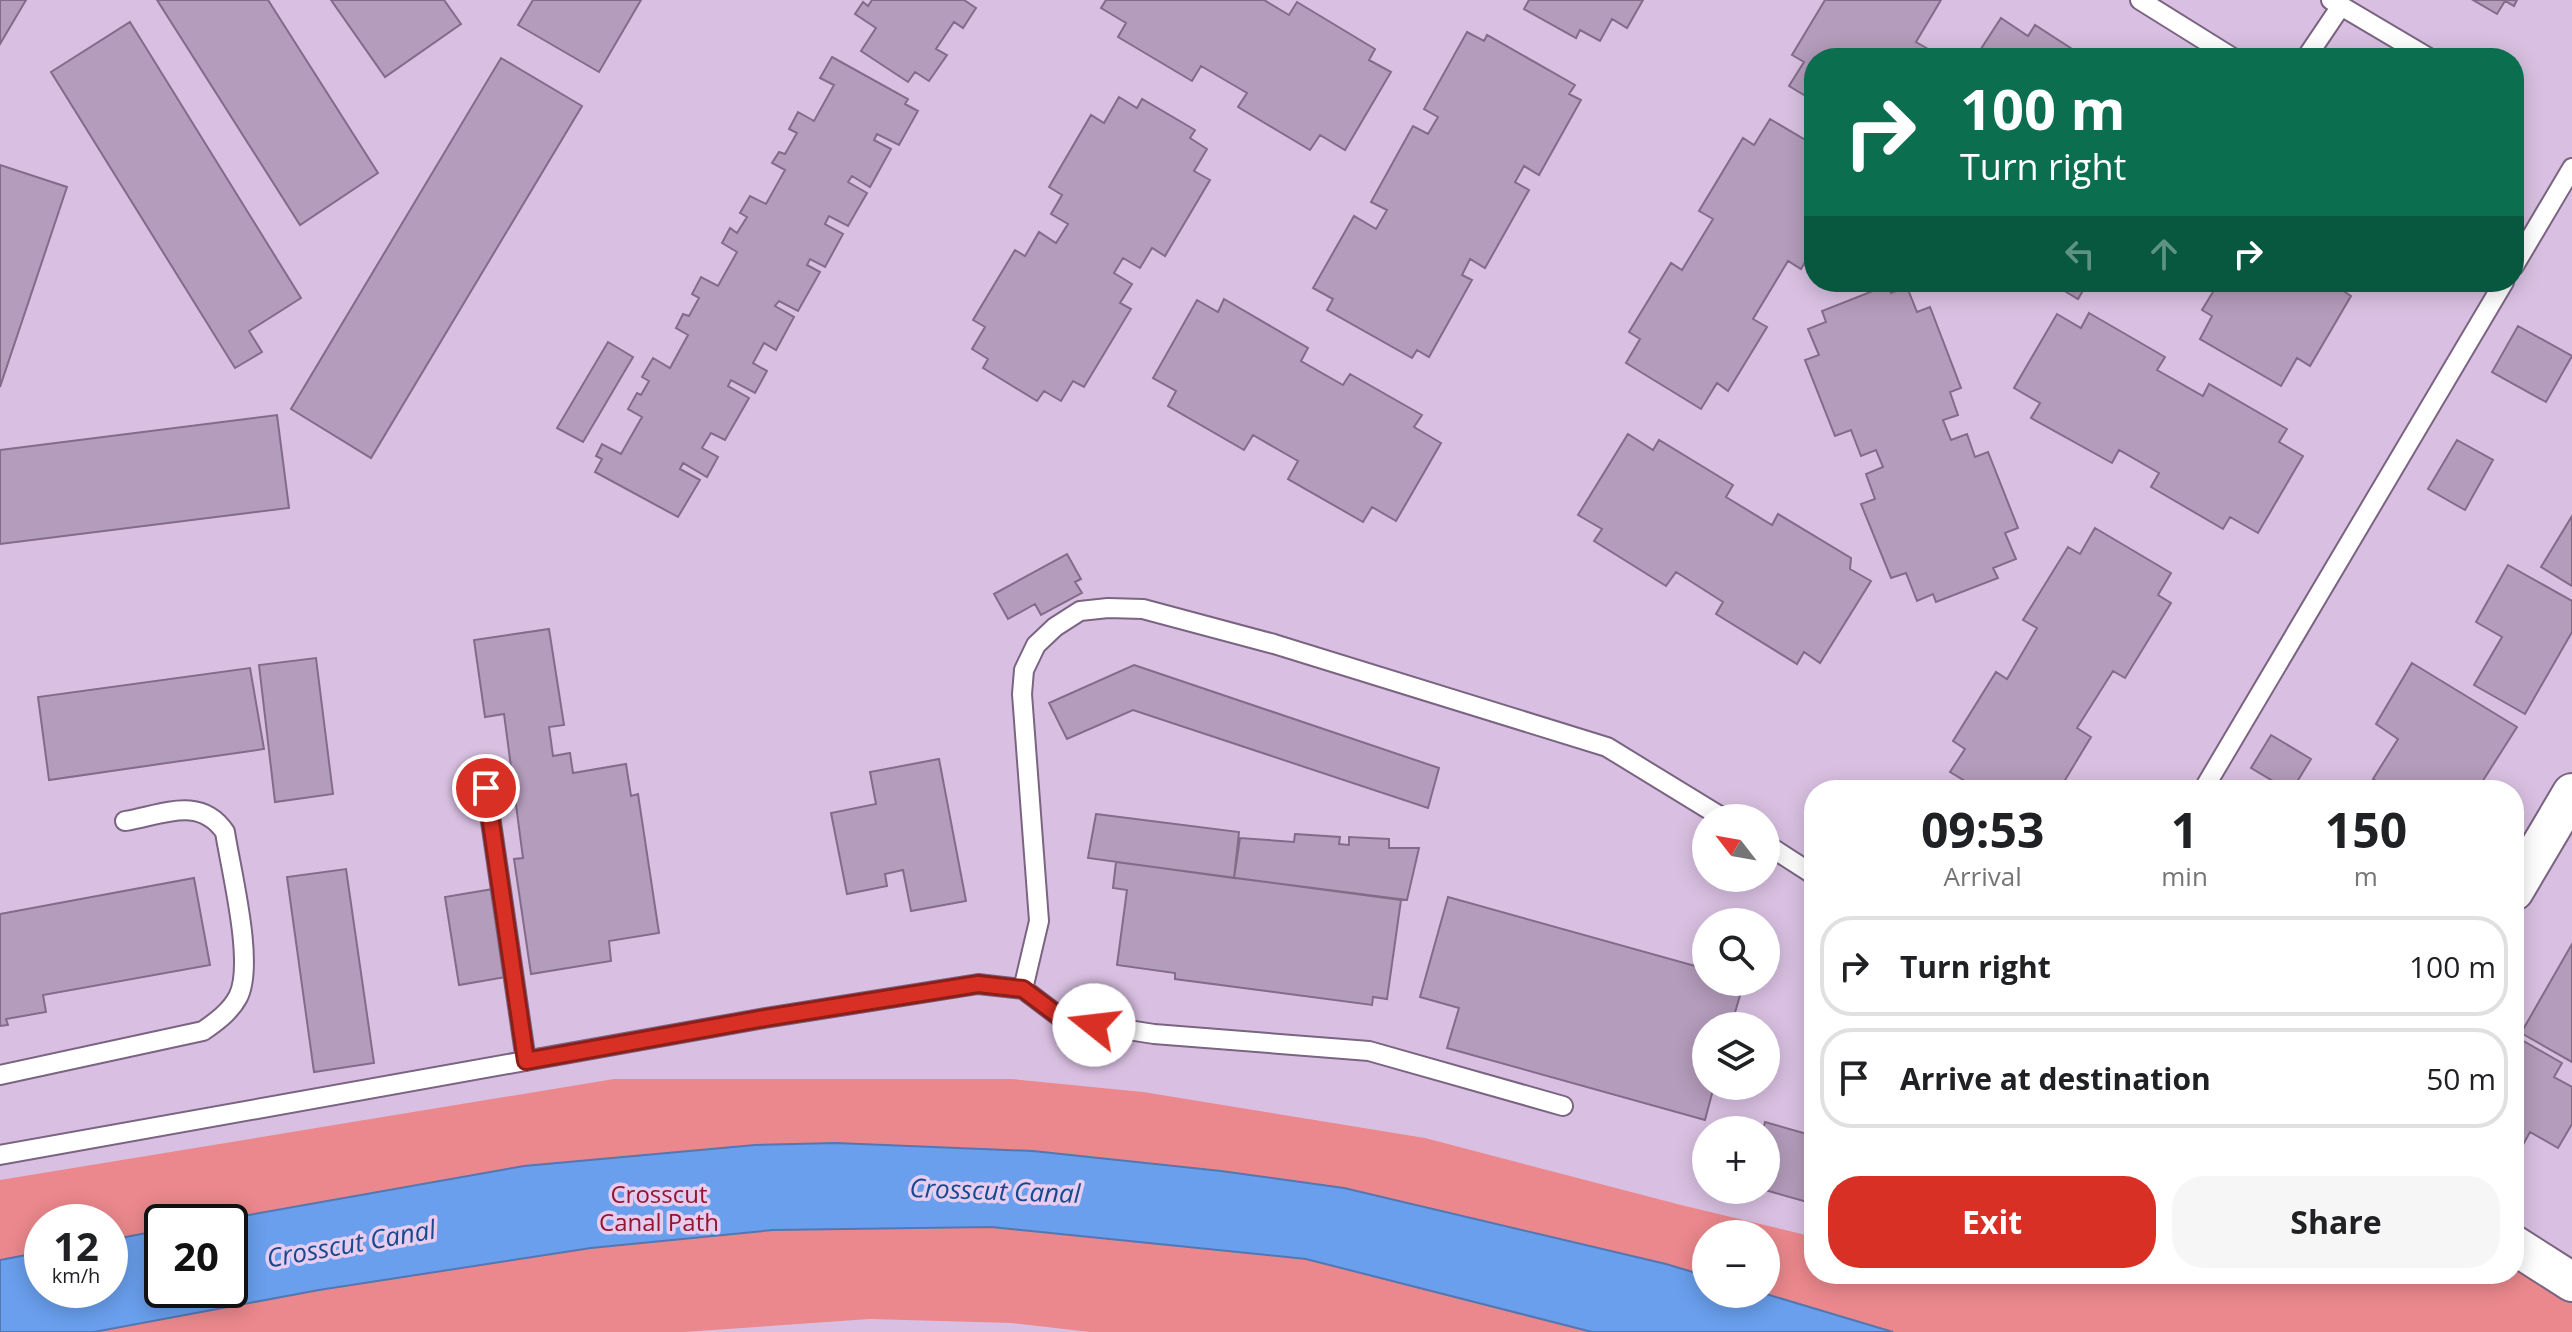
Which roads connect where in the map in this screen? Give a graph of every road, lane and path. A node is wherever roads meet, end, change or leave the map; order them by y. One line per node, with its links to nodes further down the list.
1 (2140, 0): 3 (lane)
2 (2336, 3): 4 (lane); 5 (lane)
3 (2217, 48)
4 (2311, 48)
5 (2412, 48)
6 (2572, 168): 7 (lane)
7 (2524, 249)
8 (2498, 292): 9 (lane)
9 (2209, 780)
10 (486, 788): 18 (lane)
11 (2572, 793): 16 (street)
12 (1700, 804): 17 (lane)
13 (125, 821): 19 (lane)
14 (1780, 853): 15 (lane)
15 (1804, 869)
16 (2524, 874)
17 (1023, 989): 18 (lane); 20 (lane)
18 (526, 1061): 21 (lane)
19 (0, 1075)
20 (1563, 1106)
21 (0, 1155)
22 (2524, 1251): 23 (street)
23 (2572, 1282)

